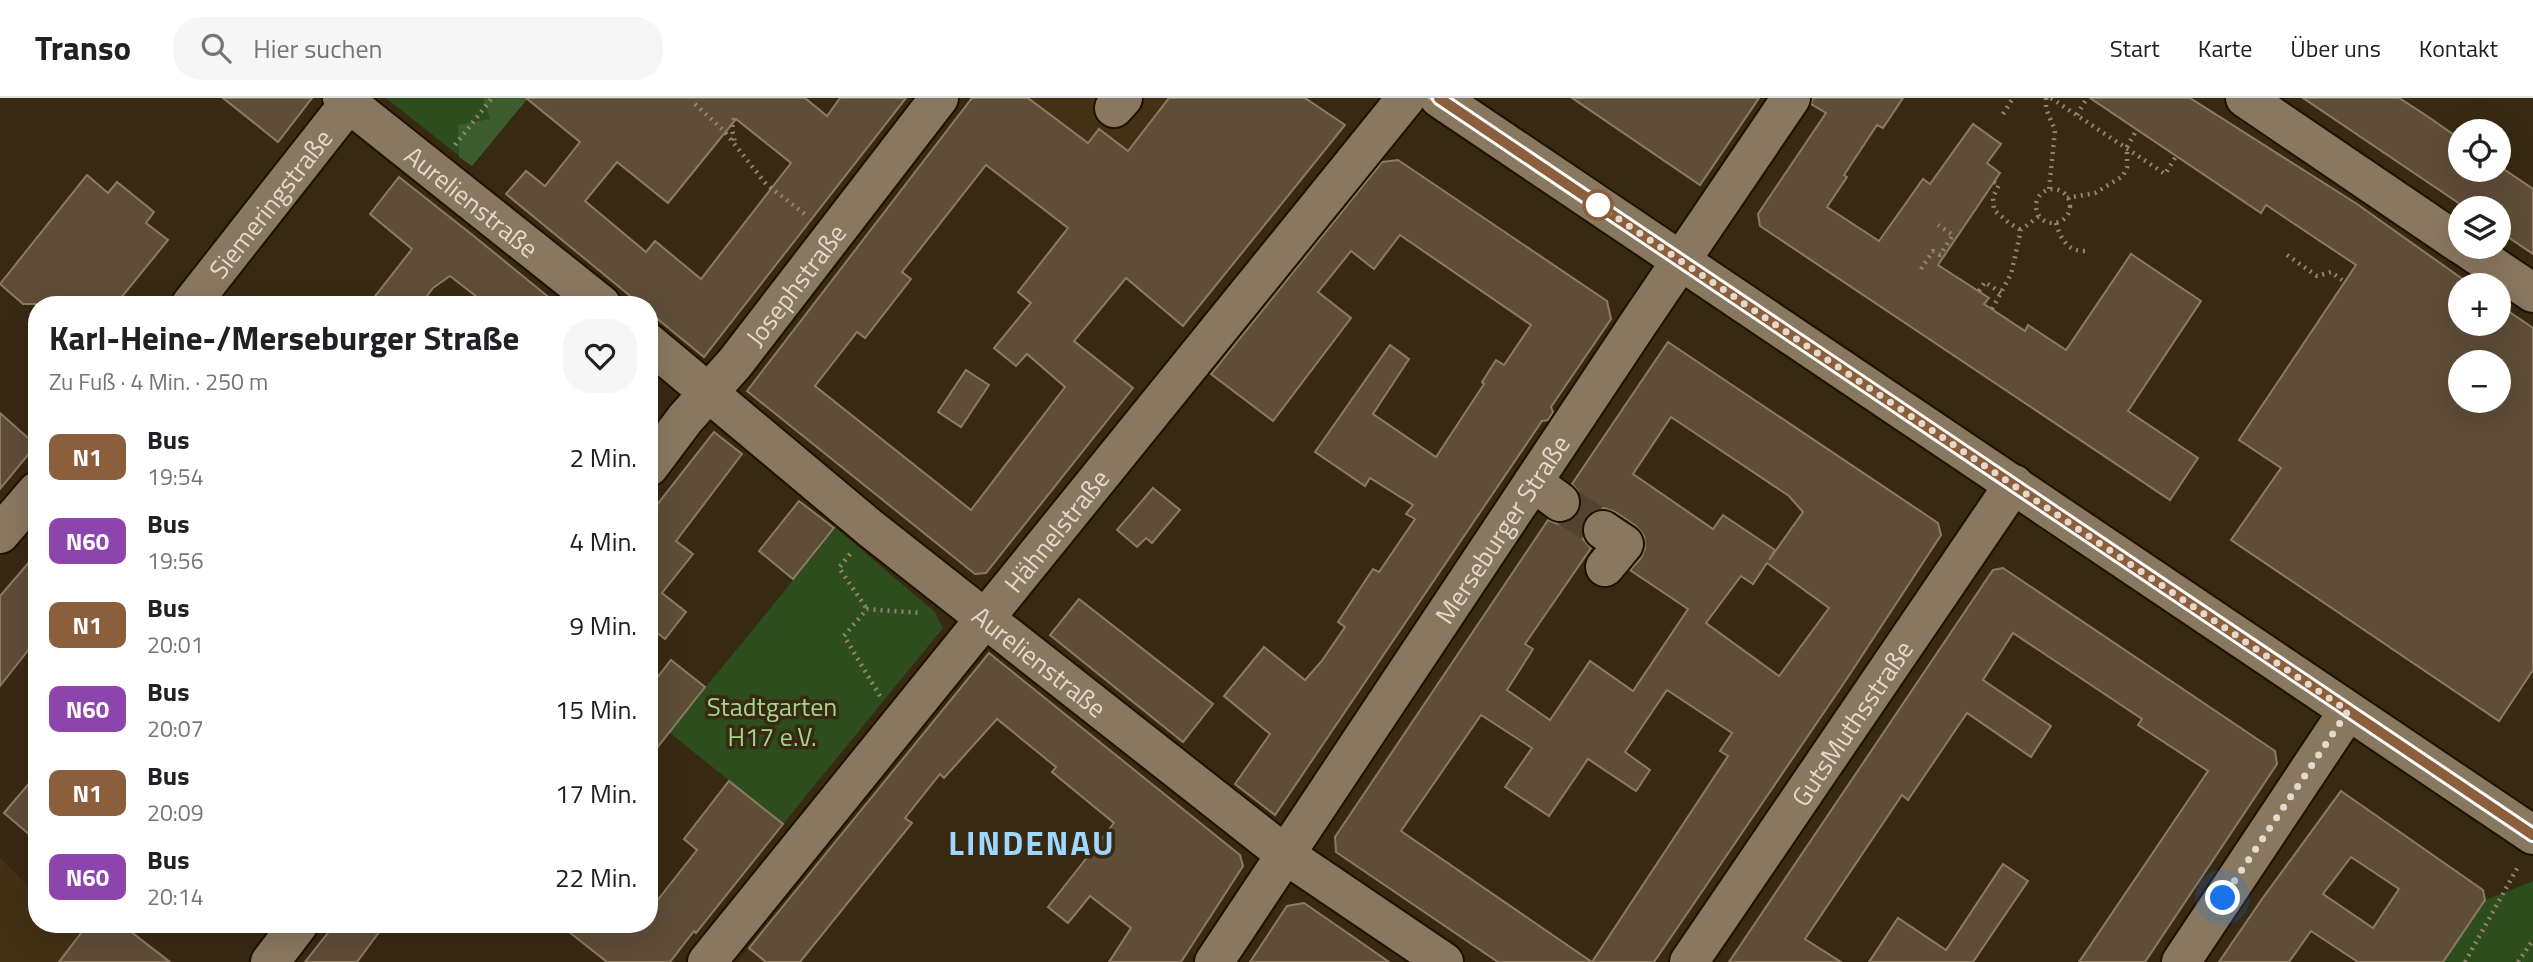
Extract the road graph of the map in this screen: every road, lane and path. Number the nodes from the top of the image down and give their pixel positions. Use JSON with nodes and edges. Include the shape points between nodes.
{"nodes":[{"id":1,"x":492,"y":98,"type":"edge"},
{"id":2,"x":939,"y":98,"type":"edge"},
{"id":3,"x":1406,"y":98,"type":"edge"},
{"id":4,"x":1439,"y":98,"type":"edge"},
{"id":5,"x":1791,"y":98,"type":"edge"},
{"id":6,"x":2012,"y":98,"type":"edge"},
{"id":7,"x":2049,"y":98,"type":"edge"},
{"id":8,"x":2087,"y":98,"type":"edge"},
{"id":9,"x":2245,"y":98,"type":"edge"},
{"id":10,"x":346,"y":101,"type":"edge"},
{"id":11,"x":695,"y":104,"type":"dead end"},
{"id":12,"x":2003,"y":114,"type":"dead end"},
{"id":13,"x":2077,"y":115,"type":"junction"},
{"id":14,"x":734,"y":118,"type":"dead end"},
{"id":15,"x":2137,"y":128,"type":"dead end"},
{"id":16,"x":2126,"y":147,"type":"junction"},
{"id":17,"x":735,"y":148,"type":"junction"},
{"id":18,"x":2177,"y":155,"type":"dead end"},
{"id":19,"x":435,"y":171,"type":"junction"},
{"id":20,"x":1994,"y":182,"type":"dead end"},
{"id":21,"x":2049,"y":190,"type":"junction"},
{"id":22,"x":2067,"y":198,"type":"junction"},
{"id":23,"x":2039,"y":216,"type":"junction"},
{"id":24,"x":812,"y":220,"type":"dead end"},
{"id":25,"x":2056,"y":223,"type":"junction"},
{"id":26,"x":1938,"y":225,"type":"dead end"},
{"id":27,"x":2021,"y":230,"type":"junction"},
{"id":28,"x":2448,"y":235,"type":"edge"},
{"id":29,"x":2085,"y":251,"type":"dead end"},
{"id":30,"x":2287,"y":255,"type":"dead end"},
{"id":31,"x":2483,"y":259,"type":"edge"},
{"id":32,"x":1681,"y":261,"type":"junction"},
{"id":33,"x":1921,"y":269,"type":"dead end"},
{"id":34,"x":2342,"y":280,"type":"dead end"},
{"id":35,"x":1979,"y":291,"type":"dead end"},
{"id":36,"x":2001,"y":293,"type":"junction"},
{"id":37,"x":2533,"y":293,"type":"edge"},
{"id":38,"x":197,"y":296,"type":"edge"},
{"id":39,"x":591,"y":296,"type":"edge"},
{"id":40,"x":1993,"y":309,"type":"dead end"},
{"id":41,"x":658,"y":350,"type":"edge"},
{"id":42,"x":710,"y":393,"type":"junction"},
{"id":43,"x":658,"y":455,"type":"edge"},
{"id":44,"x":2014,"y":484,"type":"junction"},
{"id":45,"x":28,"y":501,"type":"edge"},
{"id":46,"x":0,"y":534,"type":"edge"},
{"id":47,"x":839,"y":568,"type":"dead end"},
{"id":48,"x":867,"y":609,"type":"junction"},
{"id":49,"x":932,"y":614,"type":"dead end"},
{"id":50,"x":984,"y":618,"type":"junction"},
{"id":51,"x":2348,"y":711,"type":"junction"},
{"id":52,"x":903,"y":718,"type":"junction"},
{"id":53,"x":2526,"y":849,"type":"edge"},
{"id":54,"x":1286,"y":855,"type":"junction"},
{"id":55,"x":292,"y":933,"type":"edge"},
{"id":56,"x":2533,"y":940,"type":"edge"},
{"id":57,"x":270,"y":962,"type":"edge"},
{"id":58,"x":707,"y":962,"type":"edge"},
{"id":59,"x":1214,"y":962,"type":"edge"},
{"id":60,"x":1444,"y":962,"type":"edge"},
{"id":61,"x":1689,"y":962,"type":"edge"},
{"id":62,"x":2180,"y":962,"type":"edge"},
{"id":63,"x":2465,"y":962,"type":"edge"},
{"id":64,"x":2518,"y":962,"type":"edge"}],
"edges":[{"from":1,"to":19,"type":"path"},
{"from":2,"to":42,"type":"street","name":"Josephstraße"},
{"from":3,"to":50,"type":"street","name":"Hähnelstraße"},
{"from":4,"to":32,"type":"street"},
{"from":5,"to":32,"type":"street","name":"Merseburger Straße"},
{"from":6,"to":12,"type":"path"},
{"from":7,"to":13,"type":"path"},
{"from":7,"to":21,"type":"path","via":[[2046,109],[2055,130]]},
{"from":8,"to":13,"type":"path"},
{"from":9,"to":28,"type":"street"},
{"from":10,"to":19,"type":"street","name":"Aurelienstraße"},
{"from":10,"to":38,"type":"street","name":"Siemeringstraße"},
{"from":11,"to":17,"type":"path"},
{"from":13,"to":16,"type":"path"},
{"from":14,"to":17,"type":"path"},
{"from":15,"to":16,"type":"path"},
{"from":16,"to":18,"type":"path","via":[[2165,174]]},
{"from":16,"to":22,"type":"path","via":[[2123,176],[2095,193]]},
{"from":17,"to":24,"type":"path","via":[[766,184]]},
{"from":19,"to":39,"type":"street","name":"Aurelienstraße"},
{"from":20,"to":27,"type":"path","via":[[1999,185],[1993,197],[1994,210]]},
{"from":21,"to":22,"type":"path","via":[[2060,191]]},
{"from":21,"to":23,"type":"path","via":[[2037,200]]},
{"from":22,"to":25,"type":"path","via":[[2067,215]]},
{"from":23,"to":25,"type":"path"},
{"from":23,"to":27,"type":"path"},
{"from":25,"to":29,"type":"path","via":[[2069,247]]},
{"from":26,"to":33,"type":"path","via":[[1953,235],[1940,255],[1933,251]]},
{"from":27,"to":36,"type":"path","via":[[2011,274]]},
{"from":30,"to":34,"type":"path","via":[[2317,276],[2331,272]]},
{"from":31,"to":37,"type":"street"},
{"from":32,"to":44,"type":"street"},
{"from":32,"to":54,"type":"street","name":"Merseburger Straße","via":[[1547,492]]},
{"from":35,"to":36,"type":"path","via":[[1985,282]]},
{"from":36,"to":40,"type":"path"},
{"from":41,"to":42,"type":"street","name":"Aurelienstraße"},
{"from":42,"to":43,"type":"street","name":"Josephstraße"},
{"from":42,"to":50,"type":"street","name":"Aurelienstraße"},
{"from":44,"to":51,"type":"street"},
{"from":44,"to":61,"type":"street","name":"GutsMuthsstraße"},
{"from":45,"to":46,"type":"street"},
{"from":47,"to":48,"type":"path"},
{"from":48,"to":49,"type":"path"},
{"from":48,"to":52,"type":"path","via":[[844,636],[883,701]]},
{"from":50,"to":52,"type":"street","name":"Hähnelstraße"},
{"from":50,"to":54,"type":"street","name":"Aurelienstraße"},
{"from":51,"to":53,"type":"street"},
{"from":51,"to":62,"type":"street"},
{"from":52,"to":58,"type":"street","name":"Hähnelstraße"},
{"from":53,"to":63,"type":"path"},
{"from":54,"to":59,"type":"street","name":"Merseburger Straße"},
{"from":54,"to":60,"type":"street","name":"Aurelienstraße"},
{"from":55,"to":57,"type":"street"},
{"from":56,"to":64,"type":"path"}]}
